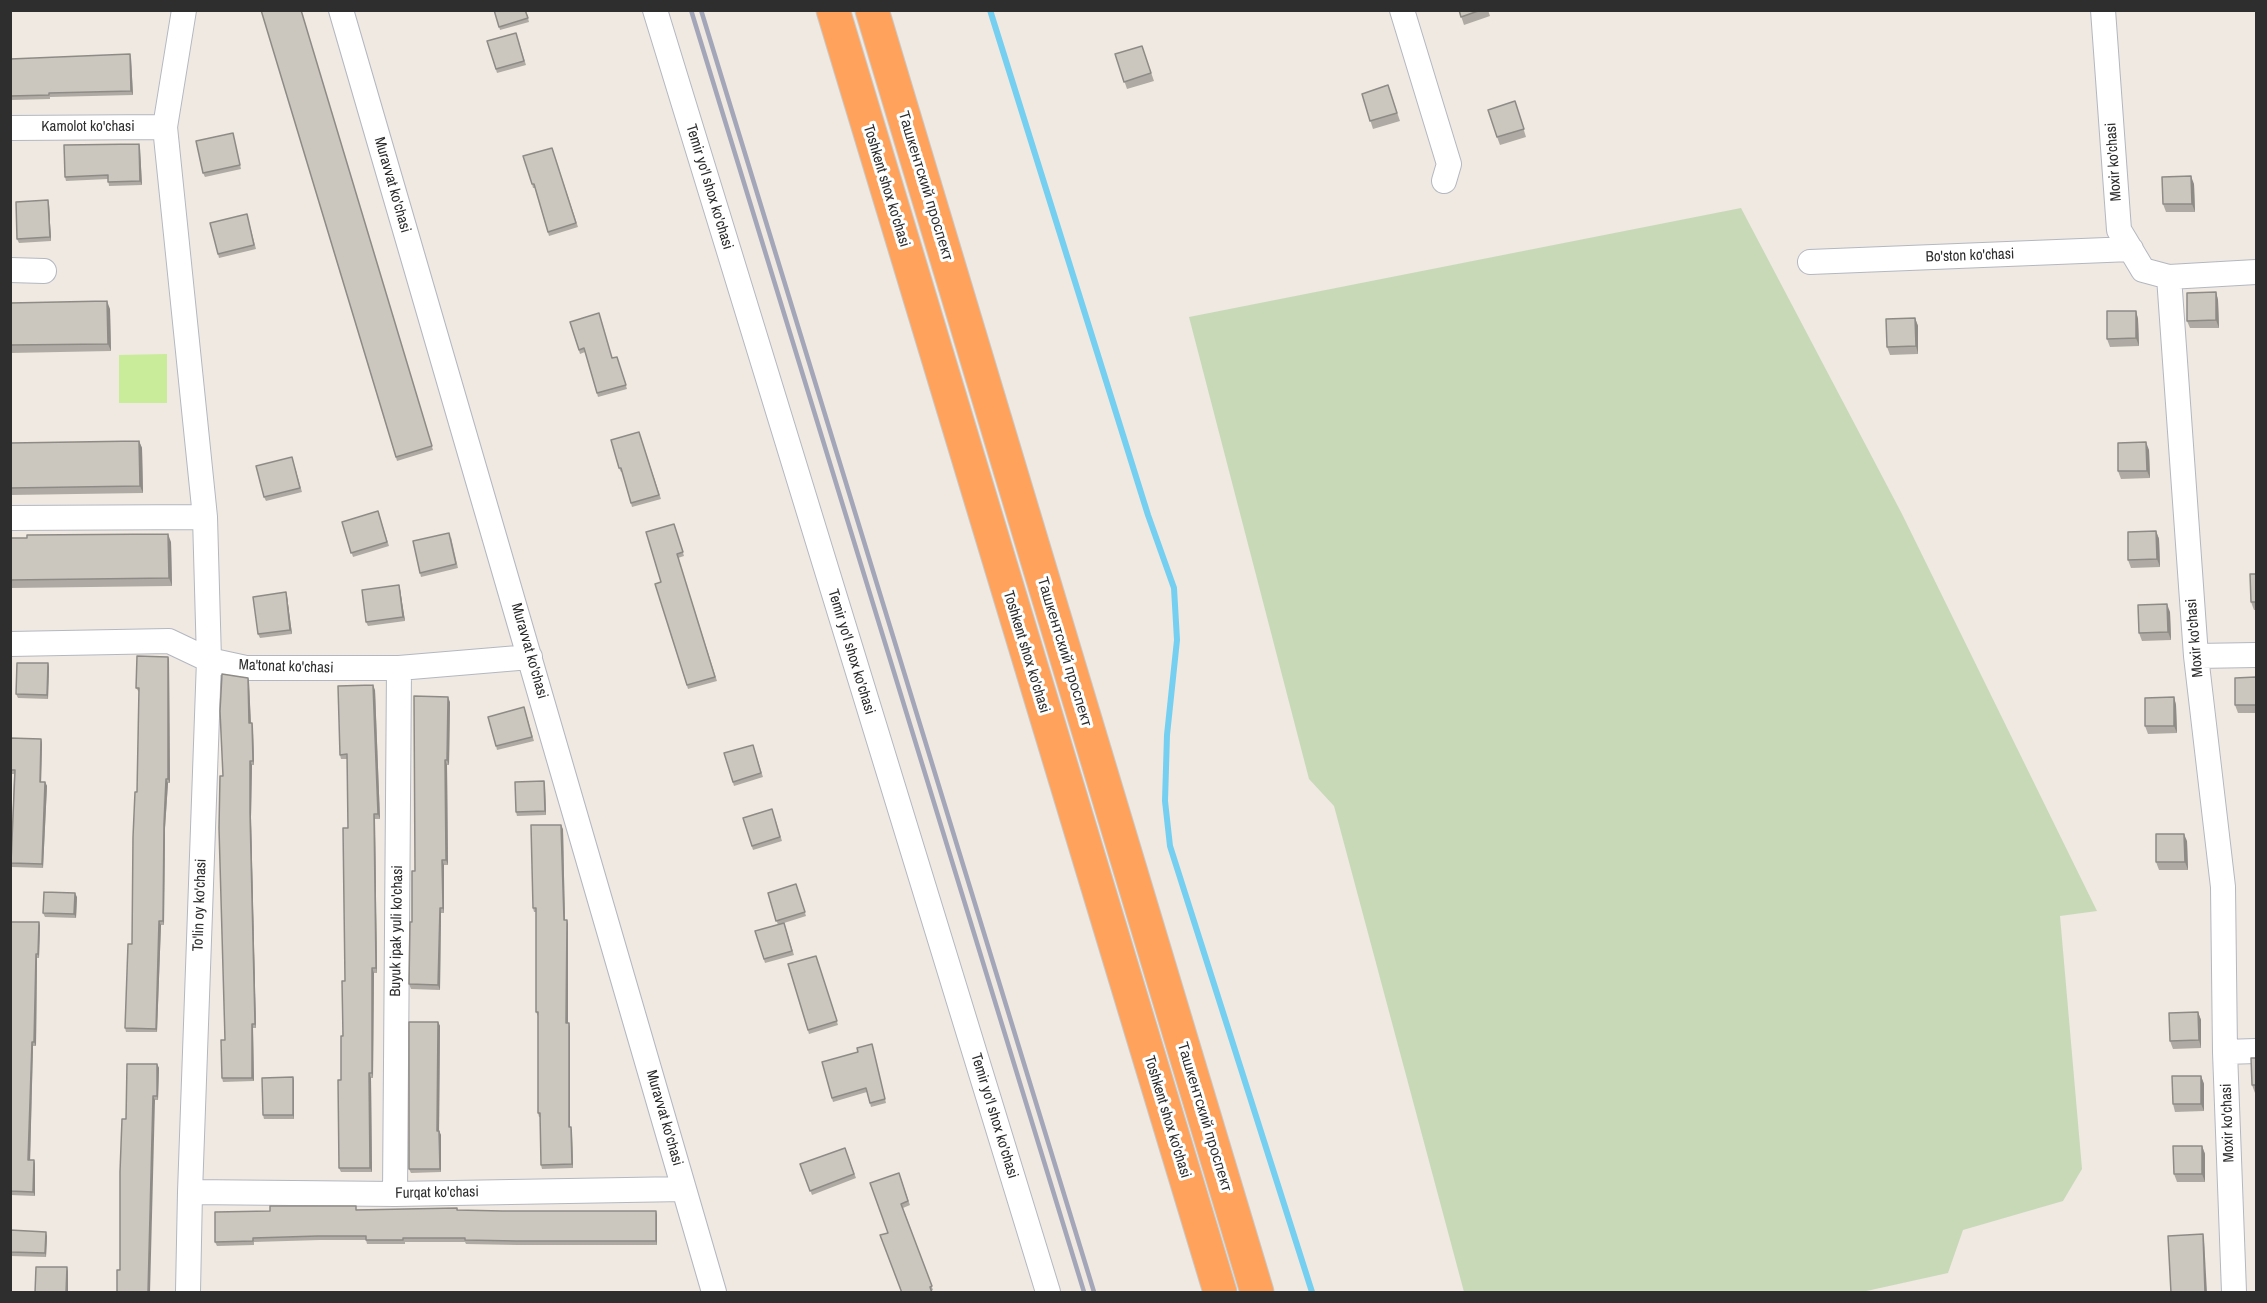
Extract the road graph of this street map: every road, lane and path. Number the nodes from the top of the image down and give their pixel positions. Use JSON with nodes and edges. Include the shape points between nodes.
{"nodes":[{"id":1,"x":184,"y":10,"type":"edge"},
{"id":2,"x":341,"y":10,"type":"edge"},
{"id":3,"x":655,"y":10,"type":"edge"},
{"id":4,"x":832,"y":10,"type":"edge"},
{"id":5,"x":872,"y":10,"type":"edge"},
{"id":6,"x":1402,"y":10,"type":"edge"},
{"id":7,"x":2103,"y":10,"type":"edge"},
{"id":8,"x":165,"y":127,"type":"junction"},
{"id":9,"x":10,"y":128,"type":"edge"},
{"id":10,"x":1444,"y":181,"type":"dead end"},
{"id":11,"x":2131,"y":249,"type":"junction"},
{"id":12,"x":1810,"y":262,"type":"dead end"},
{"id":13,"x":10,"y":270,"type":"edge"},
{"id":14,"x":44,"y":271,"type":"dead end"},
{"id":15,"x":2256,"y":272,"type":"edge"},
{"id":16,"x":2169,"y":277,"type":"junction"},
{"id":17,"x":205,"y":517,"type":"junction"},
{"id":18,"x":10,"y":518,"type":"edge"},
{"id":19,"x":10,"y":644,"type":"edge"},
{"id":20,"x":2256,"y":655,"type":"edge"},
{"id":21,"x":2196,"y":656,"type":"junction"},
{"id":22,"x":530,"y":657,"type":"junction"},
{"id":23,"x":209,"y":660,"type":"junction"},
{"id":24,"x":399,"y":668,"type":"junction"},
{"id":25,"x":2256,"y":1051,"type":"edge"},
{"id":26,"x":2225,"y":1052,"type":"junction"},
{"id":27,"x":684,"y":1189,"type":"junction"},
{"id":28,"x":190,"y":1192,"type":"junction"},
{"id":29,"x":395,"y":1194,"type":"junction"},
{"id":30,"x":188,"y":1293,"type":"edge"},
{"id":31,"x":714,"y":1293,"type":"edge"},
{"id":32,"x":1048,"y":1293,"type":"edge"},
{"id":33,"x":1220,"y":1293,"type":"edge"},
{"id":34,"x":1257,"y":1293,"type":"edge"},
{"id":35,"x":2234,"y":1293,"type":"edge"}],
"edges":[{"from":1,"to":8,"type":"street","name":"To'lin oy ko'chasi"},
{"from":2,"to":22,"type":"street","name":"Muravvat ko'chasi"},
{"from":3,"to":32,"type":"street","name":"Temir yo'l shox ko'chasi"},
{"from":4,"to":33,"type":"highway","name":"Toshkent shox ko'chasi"},
{"from":5,"to":34,"type":"highway","name":"Ташкентский проспект"},
{"from":6,"to":10,"type":"street","via":[[1449,164]]},
{"from":7,"to":11,"type":"street","name":"Moxir ko'chasi","via":[[2119,230]]},
{"from":8,"to":9,"type":"street","name":"Kamolot ko'chasi"},
{"from":8,"to":17,"type":"street","name":"To'lin oy ko'chasi"},
{"from":11,"to":12,"type":"street","name":"Bo'ston ko'chasi"},
{"from":11,"to":16,"type":"street","name":"Moxir ko'chasi","via":[[2143,270]]},
{"from":13,"to":14,"type":"street"},
{"from":15,"to":16,"type":"street"},
{"from":16,"to":21,"type":"street","name":"Moxir ko'chasi"},
{"from":17,"to":18,"type":"street"},
{"from":17,"to":23,"type":"street","name":"To'lin oy ko'chasi"},
{"from":19,"to":23,"type":"street","name":"Ma'tonat ko'chasi","via":[[169,641]]},
{"from":20,"to":21,"type":"street"},
{"from":21,"to":26,"type":"street","name":"Moxir ko'chasi","via":[[2223,887]]},
{"from":22,"to":24,"type":"street","name":"Ma'tonat ko'chasi"},
{"from":22,"to":27,"type":"street","name":"Muravvat ko'chasi"},
{"from":23,"to":24,"type":"street","name":"Ma'tonat ko'chasi","via":[[246,668]]},
{"from":23,"to":28,"type":"street","name":"To'lin oy ko'chasi"},
{"from":24,"to":29,"type":"street","name":"Buyuk ipak yuli ko'chasi"},
{"from":25,"to":26,"type":"street"},
{"from":26,"to":35,"type":"street","name":"Moxir ko'chasi"},
{"from":27,"to":29,"type":"street","name":"Furqat ko'chasi"},
{"from":27,"to":31,"type":"street","name":"Muravvat ko'chasi"},
{"from":28,"to":29,"type":"street","name":"Furqat ko'chasi"},
{"from":28,"to":30,"type":"street","name":"To'lin oy ko'chasi"}]}
